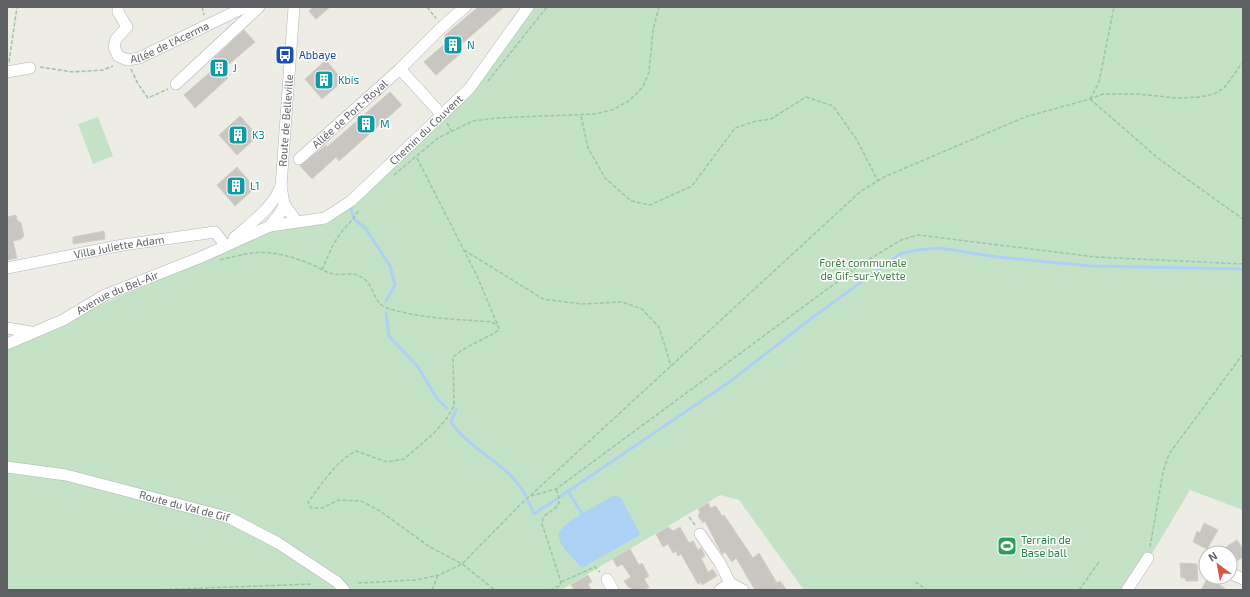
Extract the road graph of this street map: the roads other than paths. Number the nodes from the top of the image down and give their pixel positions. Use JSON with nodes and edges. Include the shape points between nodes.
{"nodes":[{"id":1,"x":245,"y":7,"type":"edge"},
{"id":2,"x":259,"y":7,"type":"edge"},
{"id":3,"x":294,"y":7,"type":"edge"},
{"id":4,"x":465,"y":7,"type":"edge"},
{"id":5,"x":528,"y":7,"type":"edge"},
{"id":6,"x":118,"y":10,"type":"edge"},
{"id":7,"x":8,"y":68,"type":"edge"},
{"id":8,"x":30,"y":68,"type":"road end"},
{"id":9,"x":400,"y":69,"type":"junction"},
{"id":10,"x":176,"y":84,"type":"road end"},
{"id":11,"x":442,"y":115,"type":"junction"},
{"id":12,"x":299,"y":159,"type":"dead end"},
{"id":13,"x":282,"y":186,"type":"junction"},
{"id":14,"x":269,"y":208,"type":"junction"},
{"id":15,"x":282,"y":208,"type":"junction"},
{"id":16,"x":298,"y":221,"type":"junction"},
{"id":17,"x":250,"y":224,"type":"junction"},
{"id":18,"x":270,"y":226,"type":"junction"},
{"id":19,"x":260,"y":231,"type":"junction"},
{"id":20,"x":227,"y":244,"type":"junction"},
{"id":21,"x":7,"y":268,"type":"edge"},
{"id":22,"x":7,"y":328,"type":"edge"},
{"id":23,"x":31,"y":332,"type":"junction"},
{"id":24,"x":7,"y":344,"type":"edge"},
{"id":25,"x":7,"y":467,"type":"edge"},
{"id":26,"x":700,"y":534,"type":"dead end"},
{"id":27,"x":1148,"y":558,"type":"road end"},
{"id":28,"x":607,"y":579,"type":"road end"},
{"id":29,"x":730,"y":583,"type":"junction"},
{"id":30,"x":344,"y":590,"type":"edge"},
{"id":31,"x":613,"y":590,"type":"edge"},
{"id":32,"x":720,"y":590,"type":"edge"},
{"id":33,"x":743,"y":590,"type":"edge"},
{"id":34,"x":1127,"y":590,"type":"edge"}],
"edges":[{"from":1,"to":6,"type":"street","name":"Allée de l'Acerma","via":[[139,58],[127,60],[118,56],[114,46],[116,39],[127,27]]},
{"from":2,"to":10,"type":"street"},
{"from":3,"to":13,"type":"street","name":"Route de Belleville"},
{"from":4,"to":9,"type":"street","name":"Allée de Port-Royal","via":[[442,26]]},
{"from":5,"to":11,"type":"street","name":"Chemin du Couvent","via":[[469,89]]},
{"from":7,"to":8,"type":"street"},
{"from":9,"to":11,"type":"street"},
{"from":9,"to":12,"type":"street","name":"Allée de Port-Royal"},
{"from":11,"to":16,"type":"street","name":"Chemin du Couvent","via":[[352,201],[324,218]]},
{"from":13,"to":14,"type":"street","name":"Route de Belleville"},
{"from":13,"to":15,"type":"street","name":"Route de Belleville"},
{"from":14,"to":15,"type":"street"},
{"from":14,"to":17,"type":"street","name":"Route de Belleville"},
{"from":15,"to":16,"type":"street"},
{"from":15,"to":18,"type":"street"},
{"from":16,"to":18,"type":"street","name":"Chemin du Couvent"},
{"from":17,"to":19,"type":"street","via":[[252,228]]},
{"from":17,"to":20,"type":"street","name":"Route de Belleville"},
{"from":18,"to":19,"type":"street"},
{"from":19,"to":20,"type":"street"},
{"from":20,"to":21,"type":"street","name":"Villa Juliette Adam","via":[[214,232],[124,245]]},
{"from":20,"to":23,"type":"street","name":"Avenue du Bel-Air","via":[[105,296],[63,320]]},
{"from":22,"to":23,"type":"street"},
{"from":23,"to":24,"type":"street","name":"Avenue du Bel-Air"},
{"from":25,"to":30,"type":"street","name":"Route du Val de Gif","via":[[66,475],[230,518],[278,543],[337,582]]},
{"from":26,"to":29,"type":"street"},
{"from":27,"to":34,"type":"street"},
{"from":28,"to":31,"type":"street"},
{"from":29,"to":32,"type":"street"},
{"from":29,"to":33,"type":"street"}]}
